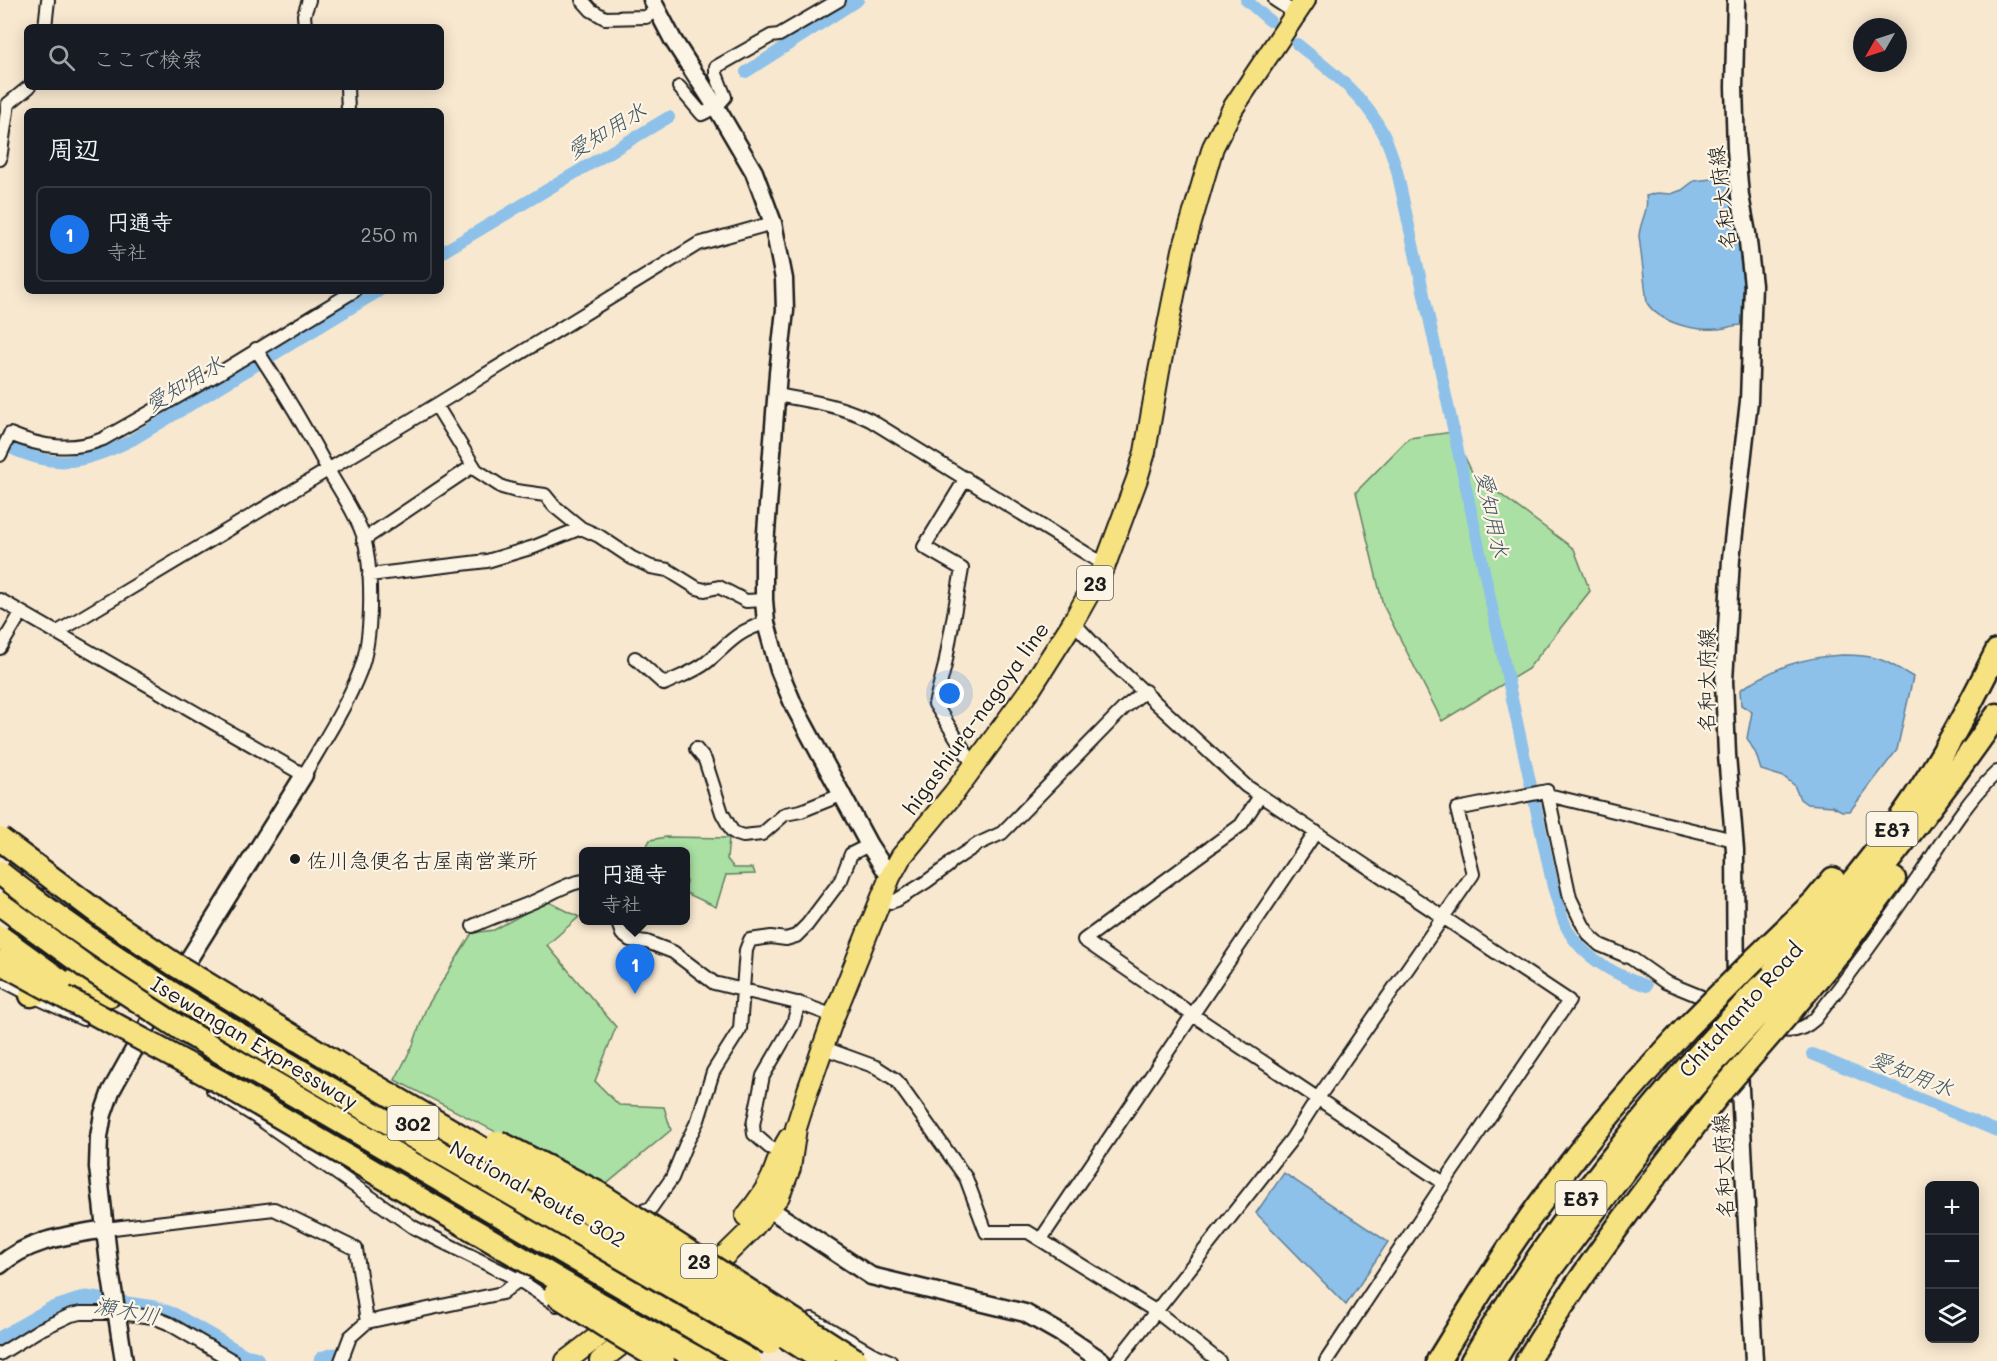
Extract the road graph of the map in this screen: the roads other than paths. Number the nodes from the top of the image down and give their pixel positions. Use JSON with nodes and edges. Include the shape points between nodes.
{"nodes":[{"id":1,"x":48,"y":0,"type":"edge"},
{"id":2,"x":309,"y":0,"type":"edge"},
{"id":3,"x":582,"y":0,"type":"edge"},
{"id":4,"x":838,"y":0,"type":"edge"},
{"id":5,"x":1275,"y":0,"type":"edge"},
{"id":6,"x":1736,"y":0,"type":"edge"},
{"id":7,"x":1293,"y":4,"type":"edge"},
{"id":8,"x":654,"y":5,"type":"edge"},
{"id":9,"x":45,"y":24,"type":"edge"},
{"id":10,"x":305,"y":24,"type":"edge"},
{"id":11,"x":679,"y":87,"type":"dead end"},
{"id":12,"x":24,"y":90,"type":"edge"},
{"id":13,"x":347,"y":90,"type":"edge"},
{"id":14,"x":4,"y":101,"type":"edge"},
{"id":15,"x":716,"y":107,"type":"junction"},
{"id":16,"x":348,"y":108,"type":"edge"},
{"id":17,"x":0,"y":159,"type":"edge"},
{"id":18,"x":773,"y":223,"type":"junction"},
{"id":19,"x":349,"y":294,"type":"edge"},
{"id":20,"x":256,"y":350,"type":"junction"},
{"id":21,"x":777,"y":395,"type":"junction"},
{"id":22,"x":436,"y":405,"type":"junction"},
{"id":23,"x":0,"y":455,"type":"edge"},
{"id":24,"x":473,"y":466,"type":"junction"},
{"id":25,"x":328,"y":469,"type":"junction"},
{"id":26,"x":966,"y":478,"type":"junction"},
{"id":27,"x":581,"y":528,"type":"junction"},
{"id":28,"x":363,"y":540,"type":"junction"},
{"id":29,"x":1105,"y":565,"type":"junction"},
{"id":30,"x":369,"y":575,"type":"junction"},
{"id":31,"x":0,"y":600,"type":"edge"},
{"id":32,"x":764,"y":600,"type":"junction"},
{"id":33,"x":21,"y":613,"type":"junction"},
{"id":34,"x":1073,"y":622,"type":"junction"},
{"id":35,"x":766,"y":623,"type":"junction"},
{"id":36,"x":56,"y":633,"type":"junction"},
{"id":37,"x":0,"y":648,"type":"edge"},
{"id":38,"x":1997,"y":651,"type":"edge"},
{"id":39,"x":635,"y":658,"type":"dead end"},
{"id":40,"x":1145,"y":691,"type":"junction"},
{"id":41,"x":1997,"y":715,"type":"edge"},
{"id":42,"x":1946,"y":747,"type":"junction"},
{"id":43,"x":696,"y":749,"type":"dead end"},
{"id":44,"x":974,"y":766,"type":"junction"},
{"id":45,"x":1997,"y":772,"type":"edge"},
{"id":46,"x":304,"y":775,"type":"junction"},
{"id":47,"x":1545,"y":791,"type":"dead end"},
{"id":48,"x":841,"y":795,"type":"junction"},
{"id":49,"x":1260,"y":796,"type":"junction"},
{"id":50,"x":1316,"y":832,"type":"junction"},
{"id":51,"x":0,"y":838,"type":"edge"},
{"id":52,"x":1734,"y":840,"type":"junction"},
{"id":53,"x":868,"y":845,"type":"junction"},
{"id":54,"x":0,"y":873,"type":"edge"},
{"id":55,"x":890,"y":877,"type":"junction"},
{"id":56,"x":579,"y":882,"type":"edge"},
{"id":57,"x":0,"y":897,"type":"edge"},
{"id":58,"x":881,"y":899,"type":"junction"},
{"id":59,"x":0,"y":904,"type":"edge"},
{"id":60,"x":46,"y":914,"type":"junction"},
{"id":61,"x":1442,"y":917,"type":"junction"},
{"id":62,"x":619,"y":925,"type":"edge"},
{"id":63,"x":473,"y":926,"type":"dead end"},
{"id":64,"x":0,"y":931,"type":"edge"},
{"id":65,"x":0,"y":938,"type":"edge"},
{"id":66,"x":0,"y":962,"type":"edge"},
{"id":67,"x":83,"y":978,"type":"junction"},
{"id":68,"x":0,"y":979,"type":"edge"},
{"id":69,"x":172,"y":984,"type":"junction"},
{"id":70,"x":744,"y":990,"type":"junction"},
{"id":71,"x":31,"y":995,"type":"junction"},
{"id":72,"x":1773,"y":1000,"type":"junction"},
{"id":73,"x":799,"y":1003,"type":"junction"},
{"id":74,"x":1736,"y":1011,"type":"junction"},
{"id":75,"x":1192,"y":1015,"type":"junction"},
{"id":76,"x":834,"y":1016,"type":"junction"},
{"id":77,"x":150,"y":1021,"type":"junction"},
{"id":78,"x":138,"y":1043,"type":"junction"},
{"id":79,"x":824,"y":1048,"type":"junction"},
{"id":80,"x":1713,"y":1052,"type":"junction"},
{"id":81,"x":353,"y":1073,"type":"junction"},
{"id":82,"x":222,"y":1083,"type":"junction"},
{"id":83,"x":1318,"y":1098,"type":"junction"},
{"id":84,"x":796,"y":1128,"type":"junction"},
{"id":85,"x":780,"y":1152,"type":"junction"},
{"id":86,"x":345,"y":1154,"type":"junction"},
{"id":87,"x":1444,"y":1183,"type":"junction"},
{"id":88,"x":764,"y":1205,"type":"junction"},
{"id":89,"x":599,"y":1225,"type":"junction"},
{"id":90,"x":105,"y":1229,"type":"junction"},
{"id":91,"x":1041,"y":1239,"type":"junction"},
{"id":92,"x":542,"y":1257,"type":"junction"},
{"id":93,"x":0,"y":1265,"type":"edge"},
{"id":94,"x":717,"y":1265,"type":"junction"},
{"id":95,"x":519,"y":1280,"type":"junction"},
{"id":96,"x":687,"y":1280,"type":"junction"},
{"id":97,"x":117,"y":1311,"type":"junction"},
{"id":98,"x":630,"y":1311,"type":"junction"},
{"id":99,"x":1156,"y":1312,"type":"junction"},
{"id":100,"x":368,"y":1322,"type":"junction"},
{"id":101,"x":650,"y":1323,"type":"junction"},
{"id":102,"x":601,"y":1333,"type":"junction"},
{"id":103,"x":0,"y":1354,"type":"edge"},
{"id":104,"x":341,"y":1358,"type":"edge"},
{"id":105,"x":124,"y":1361,"type":"edge"},
{"id":106,"x":233,"y":1361,"type":"edge"},
{"id":107,"x":566,"y":1361,"type":"edge"},
{"id":108,"x":600,"y":1361,"type":"edge"},
{"id":109,"x":663,"y":1361,"type":"edge"},
{"id":110,"x":702,"y":1361,"type":"edge"},
{"id":111,"x":719,"y":1361,"type":"edge"},
{"id":112,"x":750,"y":1361,"type":"edge"},
{"id":113,"x":800,"y":1361,"type":"edge"},
{"id":114,"x":819,"y":1361,"type":"edge"},
{"id":115,"x":824,"y":1361,"type":"edge"},
{"id":116,"x":857,"y":1361,"type":"edge"},
{"id":117,"x":890,"y":1361,"type":"edge"},
{"id":118,"x":1102,"y":1361,"type":"edge"},
{"id":119,"x":1117,"y":1361,"type":"edge"},
{"id":120,"x":1218,"y":1361,"type":"edge"},
{"id":121,"x":1326,"y":1361,"type":"edge"},
{"id":122,"x":1438,"y":1361,"type":"edge"},
{"id":123,"x":1472,"y":1361,"type":"edge"},
{"id":124,"x":1494,"y":1361,"type":"edge"},
{"id":125,"x":1527,"y":1361,"type":"edge"},
{"id":126,"x":1754,"y":1361,"type":"edge"}],
"edges":[{"from":1,"to":9,"type":"street"},
{"from":2,"to":10,"type":"street"},
{"from":3,"to":8,"type":"street","via":[[605,18],[646,17]]},
{"from":4,"to":15,"type":"street","via":[[716,67],[725,97]]},
{"from":5,"to":7,"type":"street"},
{"from":6,"to":52,"type":"street","name":"名和大府線","via":[[1736,149],[1753,285],[1749,401],[1731,559],[1724,681]]},
{"from":7,"to":29,"type":"main road","name":"higashiura-nagoya line","number":"23","via":[[1213,147],[1183,250],[1144,452]]},
{"from":8,"to":15,"type":"street"},
{"from":11,"to":15,"type":"street","via":[[702,114]]},
{"from":12,"to":14,"type":"street"},
{"from":13,"to":16,"type":"street"},
{"from":14,"to":17,"type":"street"},
{"from":15,"to":18,"type":"street","via":[[754,172]]},
{"from":18,"to":21,"type":"street","via":[[784,279],[785,310]]},
{"from":18,"to":22,"type":"street","via":[[698,243]]},
{"from":19,"to":20,"type":"street"},
{"from":20,"to":23,"type":"street","via":[[91,444],[55,447],[33,444],[10,434]]},
{"from":20,"to":25,"type":"street"},
{"from":21,"to":26,"type":"street","via":[[852,411]]},
{"from":21,"to":32,"type":"street"},
{"from":22,"to":24,"type":"street"},
{"from":22,"to":25,"type":"street"},
{"from":24,"to":27,"type":"street","via":[[502,487],[545,495]]},
{"from":24,"to":28,"type":"street"},
{"from":25,"to":28,"type":"street"},
{"from":25,"to":36,"type":"street"},
{"from":26,"to":29,"type":"street"},
{"from":26,"to":44,"type":"street","via":[[924,547],[962,569],[935,704]]},
{"from":27,"to":30,"type":"street","via":[[487,561]]},
{"from":27,"to":32,"type":"street","via":[[632,558],[668,570],[697,588],[719,587],[746,601]]},
{"from":28,"to":30,"type":"street"},
{"from":29,"to":34,"type":"main road","name":"higashiura-nagoya line","number":"23"},
{"from":30,"to":46,"type":"street","via":[[366,646],[360,670]]},
{"from":31,"to":33,"type":"street"},
{"from":32,"to":35,"type":"street"},
{"from":33,"to":36,"type":"street"},
{"from":33,"to":37,"type":"street"},
{"from":34,"to":40,"type":"street"},
{"from":34,"to":44,"type":"main road","name":"higashiura-nagoya line","number":"23"},
{"from":35,"to":39,"type":"street","via":[[749,627],[705,664],[664,684]]},
{"from":35,"to":48,"type":"street","via":[[790,697]]},
{"from":36,"to":46,"type":"street"},
{"from":38,"to":42,"type":"highway","name":"Chitahanto Road","number":"E87"},
{"from":40,"to":49,"type":"street"},
{"from":40,"to":58,"type":"street","via":[[1002,833],[978,844],[897,900]]},
{"from":41,"to":72,"type":"highway","via":[[1978,743],[1949,802],[1837,956]]},
{"from":42,"to":72,"type":"highway","name":"Chitahanto Road","number":"E87","via":[[1881,844],[1811,930]]},
{"from":42,"to":122,"type":"highway","bridge":true,"via":[[1814,902],[1685,1029],[1627,1093],[1546,1195]]},
{"from":43,"to":48,"type":"street","via":[[705,760],[722,813],[732,831],[743,836],[762,834],[785,814]]},
{"from":44,"to":55,"type":"main road","name":"higashiura-nagoya line","number":"23","via":[[901,857]]},
{"from":45,"to":74,"type":"street","via":[[1959,817],[1868,951],[1815,1019],[1792,1031]]},
{"from":46,"to":69,"type":"street"},
{"from":47,"to":61,"type":"street","via":[[1457,809],[1473,874]]},
{"from":48,"to":53,"type":"street"},
{"from":49,"to":50,"type":"street"},
{"from":49,"to":75,"type":"street","via":[[1241,825],[1084,940]]},
{"from":50,"to":61,"type":"street"},
{"from":50,"to":75,"type":"street"},
{"from":51,"to":60,"type":"street","via":[[11,842],[26,865]]},
{"from":51,"to":81,"type":"highway","bridge":true,"via":[[136,939]]},
{"from":52,"to":74,"type":"street","name":"名和大府線"},
{"from":52,"to":74,"type":"street","via":[[1548,795],[1570,898],[1590,936],[1665,982]]},
{"from":53,"to":55,"type":"street"},
{"from":53,"to":70,"type":"street","via":[[851,854],[841,880],[796,936],[750,940]]},
{"from":54,"to":113,"type":"highway","name":"Isewangan Expressway","bridge":true,"via":[[199,1011]]},
{"from":55,"to":58,"type":"main road","name":"higashiura-nagoya line","number":"23"},
{"from":56,"to":63,"type":"street"},
{"from":57,"to":60,"type":"highway","name":"National Route 302","number":"302"},
{"from":58,"to":76,"type":"main road","name":"higashiura-nagoya line","number":"23"},
{"from":59,"to":112,"type":"highway","name":"Isewangan Expressway","bridge":true,"via":[[183,1030]]},
{"from":60,"to":69,"type":"highway","name":"National Route 302","number":"302"},
{"from":61,"to":83,"type":"street"},
{"from":61,"to":87,"type":"street","via":[[1569,1001]]},
{"from":62,"to":70,"type":"street","via":[[630,940],[674,951],[714,983]]},
{"from":64,"to":67,"type":"highway","number":"302"},
{"from":65,"to":82,"type":"highway","bridge":true},
{"from":66,"to":82,"type":"highway","bridge":true},
{"from":67,"to":71,"type":"highway"},
{"from":67,"to":77,"type":"highway","number":"302"},
{"from":68,"to":71,"type":"street"},
{"from":69,"to":77,"type":"street"},
{"from":69,"to":89,"type":"highway","name":"National Route 302","number":"302","via":[[346,1086]]},
{"from":70,"to":73,"type":"street"},
{"from":70,"to":89,"type":"street","via":[[740,1029],[713,1072],[698,1120],[672,1178],[651,1208]]},
{"from":71,"to":78,"type":"street"},
{"from":72,"to":80,"type":"highway","name":"Chitahanto Road","number":"E87","bridge":true},
{"from":72,"to":125,"type":"highway","bridge":true,"via":[[1724,1089],[1588,1266]]},
{"from":73,"to":76,"type":"street"},
{"from":73,"to":85,"type":"street","via":[[793,1024],[764,1076],[753,1125],[754,1134]]},
{"from":74,"to":126,"type":"street","name":"名和大府線"},
{"from":75,"to":83,"type":"street"},
{"from":75,"to":91,"type":"street"},
{"from":76,"to":79,"type":"main road","name":"higashiura-nagoya line","number":"23"},
{"from":77,"to":78,"type":"street"},
{"from":77,"to":92,"type":"highway","number":"302"},
{"from":78,"to":90,"type":"street","via":[[103,1114],[98,1167]]},
{"from":78,"to":95,"type":"street","via":[[261,1120],[413,1227]]},
{"from":79,"to":84,"type":"main road","name":"higashiura-nagoya line","number":"23"},
{"from":79,"to":91,"type":"street","via":[[876,1066],[896,1080],[966,1178],[986,1232],[1028,1232]]},
{"from":80,"to":123,"type":"highway","name":"Chitahanto Road","number":"E87","via":[[1654,1104],[1550,1239]]},
{"from":80,"to":124,"type":"highway","name":"Chitahanto Road","number":"E87","via":[[1548,1272]]},
{"from":81,"to":115,"type":"highway","bridge":true,"via":[[577,1204]]},
{"from":81,"to":116,"type":"highway","bridge":true,"via":[[598,1193]]},
{"from":82,"to":86,"type":"highway","bridge":true},
{"from":83,"to":87,"type":"street"},
{"from":83,"to":99,"type":"street","via":[[1291,1140]]},
{"from":84,"to":85,"type":"main road","name":"higashiura-nagoya line","number":"23"},
{"from":84,"to":88,"type":"main road","name":"higashiura-nagoya line","number":"23","via":[[790,1168],[779,1196]]},
{"from":85,"to":88,"type":"main road","name":"higashiura-nagoya line","number":"23"},
{"from":86,"to":109,"type":"highway","bridge":true},
{"from":86,"to":110,"type":"highway","bridge":true},
{"from":87,"to":121,"type":"street"},
{"from":88,"to":94,"type":"main road","name":"higashiura-nagoya line","number":"23","via":[[753,1228]]},
{"from":88,"to":96,"type":"main road","name":"higashiura-nagoya line","number":"23"},
{"from":88,"to":118,"type":"street","via":[[871,1276],[1025,1313]]},
{"from":89,"to":92,"type":"street"},
{"from":89,"to":96,"type":"highway","name":"National Route 302","number":"302"},
{"from":90,"to":93,"type":"street","via":[[49,1239],[23,1248]]},
{"from":90,"to":97,"type":"street"},
{"from":90,"to":100,"type":"street","via":[[274,1209],[356,1249]]},
{"from":91,"to":99,"type":"street"},
{"from":92,"to":95,"type":"street"},
{"from":92,"to":98,"type":"highway","number":"302"},
{"from":94,"to":96,"type":"main road","name":"higashiura-nagoya line","number":"23"},
{"from":94,"to":117,"type":"street"},
{"from":95,"to":100,"type":"street","via":[[502,1293]]},
{"from":95,"to":102,"type":"street"},
{"from":96,"to":98,"type":"main road","name":"higashiura-nagoya line","number":"23"},
{"from":96,"to":101,"type":"main road","name":"higashiura-nagoya line","number":"23"},
{"from":96,"to":114,"type":"highway","name":"National Route 302","number":"302"},
{"from":97,"to":103,"type":"street","via":[[70,1315]]},
{"from":97,"to":105,"type":"street"},
{"from":97,"to":106,"type":"street","via":[[168,1323]]},
{"from":98,"to":101,"type":"highway","number":"302"},
{"from":98,"to":102,"type":"main road","name":"higashiura-nagoya line","number":"23"},
{"from":99,"to":119,"type":"street"},
{"from":99,"to":120,"type":"street"},
{"from":100,"to":104,"type":"street","via":[[350,1337]]},
{"from":101,"to":108,"type":"main road","name":"higashiura-nagoya line","number":"23"},
{"from":101,"to":111,"type":"highway","number":"302"},
{"from":102,"to":107,"type":"main road","name":"higashiura-nagoya line","number":"23"}]}
